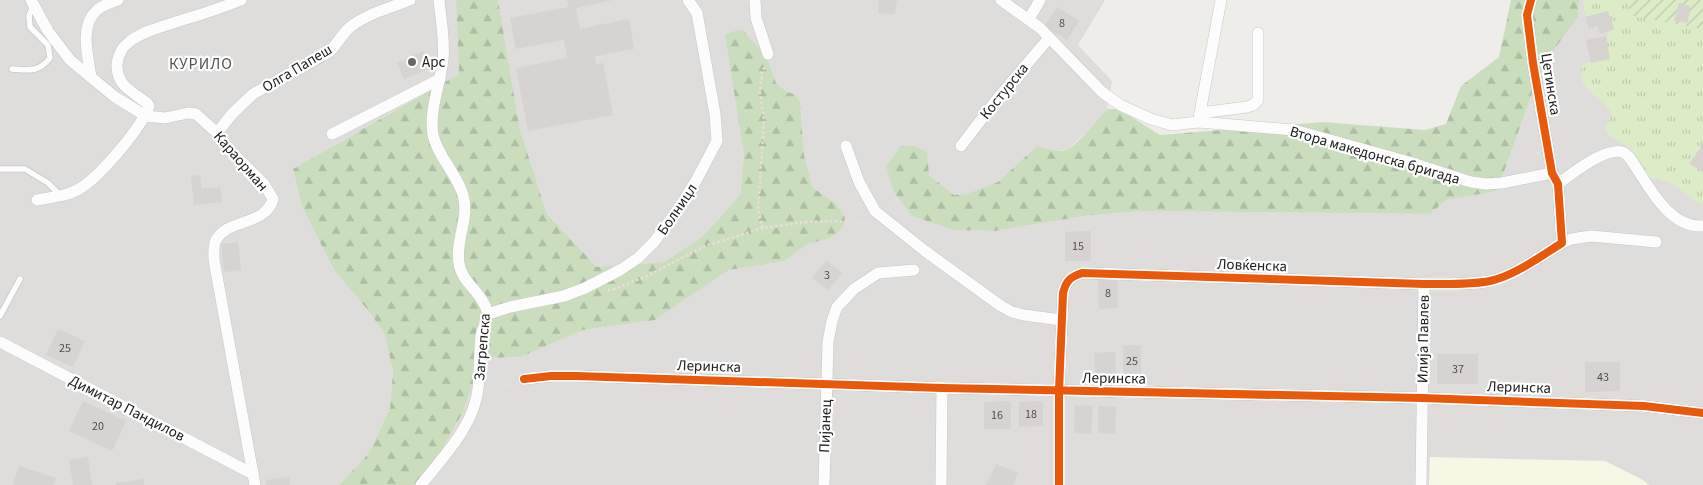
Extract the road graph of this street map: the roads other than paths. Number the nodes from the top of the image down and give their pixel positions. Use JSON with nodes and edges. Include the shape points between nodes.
{"nodes":[{"id":1,"x":118,"y":0,"type":"edge"},
{"id":2,"x":242,"y":0,"type":"edge"},
{"id":3,"x":410,"y":0,"type":"edge"},
{"id":4,"x":439,"y":0,"type":"edge"},
{"id":5,"x":688,"y":0,"type":"edge"},
{"id":6,"x":755,"y":0,"type":"edge"},
{"id":7,"x":1001,"y":0,"type":"edge"},
{"id":8,"x":1040,"y":0,"type":"edge"},
{"id":9,"x":1221,"y":0,"type":"edge"},
{"id":10,"x":1531,"y":0,"type":"edge"},
{"id":11,"x":32,"y":2,"type":"edge"},
{"id":12,"x":1030,"y":19,"type":"junction"},
{"id":13,"x":1258,"y":33,"type":"dead end"},
{"id":14,"x":1049,"y":38,"type":"junction"},
{"id":15,"x":768,"y":54,"type":"road end"},
{"id":16,"x":12,"y":69,"type":"dead end"},
{"id":17,"x":91,"y":77,"type":"junction"},
{"id":18,"x":440,"y":79,"type":"junction"},
{"id":19,"x":146,"y":116,"type":"junction"},
{"id":20,"x":1199,"y":118,"type":"junction"},
{"id":21,"x":217,"y":133,"type":"junction"},
{"id":22,"x":332,"y":134,"type":"dead end"},
{"id":23,"x":846,"y":146,"type":"dead end"},
{"id":24,"x":961,"y":146,"type":"dead end"},
{"id":25,"x":0,"y":169,"type":"edge"},
{"id":26,"x":1552,"y":173,"type":"junction"},
{"id":27,"x":1558,"y":184,"type":"junction"},
{"id":28,"x":61,"y":196,"type":"junction"},
{"id":29,"x":37,"y":200,"type":"dead end"},
{"id":30,"x":1703,"y":226,"type":"edge"},
{"id":31,"x":1571,"y":239,"type":"junction"},
{"id":32,"x":1656,"y":242,"type":"dead end"},
{"id":33,"x":914,"y":270,"type":"dead end"},
{"id":34,"x":20,"y":280,"type":"dead end"},
{"id":35,"x":1424,"y":284,"type":"junction"},
{"id":36,"x":488,"y":314,"type":"junction"},
{"id":37,"x":0,"y":316,"type":"edge"},
{"id":38,"x":1061,"y":320,"type":"junction"},
{"id":39,"x":0,"y":342,"type":"edge"},
{"id":40,"x":524,"y":380,"type":"road end"},
{"id":41,"x":827,"y":384,"type":"junction"},
{"id":42,"x":942,"y":388,"type":"junction"},
{"id":43,"x":1060,"y":391,"type":"junction"},
{"id":44,"x":1422,"y":398,"type":"junction"},
{"id":45,"x":1703,"y":413,"type":"edge"},
{"id":46,"x":254,"y":479,"type":"edge"},
{"id":47,"x":421,"y":485,"type":"edge"},
{"id":48,"x":824,"y":485,"type":"edge"},
{"id":49,"x":941,"y":485,"type":"edge"},
{"id":50,"x":1059,"y":485,"type":"edge"},
{"id":51,"x":1421,"y":485,"type":"edge"}],
"edges":[{"from":1,"to":17,"type":"street","via":[[98,8],[88,24],[86,36]]},
{"from":2,"to":19,"type":"street","via":[[147,32],[128,42],[121,50],[118,75],[124,85],[147,103]]},
{"from":3,"to":21,"type":"street","name":"Олга Папеш","via":[[362,19],[348,29],[329,52],[252,94]]},
{"from":4,"to":18,"type":"street","name":"Загрепска","via":[[443,58]]},
{"from":5,"to":36,"type":"street","name":"Болницл","via":[[698,13],[717,141],[696,181],[654,242],[620,270],[564,296]]},
{"from":6,"to":15,"type":"street","via":[[756,18]]},
{"from":7,"to":12,"type":"street","name":"Втора македонска бригада"},
{"from":8,"to":12,"type":"street"},
{"from":9,"to":20,"type":"street"},
{"from":10,"to":26,"type":"street","name":"Цетинска","via":[[1527,15]]},
{"from":11,"to":16,"type":"lane","via":[[30,27],[48,45],[50,58],[30,71]]},
{"from":11,"to":17,"type":"street","name":"Караорман","via":[[48,31],[70,60]]},
{"from":12,"to":14,"type":"street","name":"Втора македонска бригада"},
{"from":13,"to":20,"type":"street","via":[[1258,100],[1254,106]]},
{"from":14,"to":20,"type":"street","name":"Втора македонска бригада","via":[[1102,92],[1120,105],[1172,125]]},
{"from":14,"to":24,"type":"street","name":"Костурска"},
{"from":17,"to":19,"type":"street","name":"Караорман"},
{"from":18,"to":22,"type":"street"},
{"from":18,"to":36,"type":"street","name":"Загрепска","via":[[432,115],[433,134],[436,146],[464,197],[458,258],[462,274],[484,301]]},
{"from":19,"to":21,"type":"street","name":"Караорман","via":[[165,118],[196,114]]},
{"from":19,"to":28,"type":"street","via":[[110,161],[82,188]]},
{"from":20,"to":26,"type":"street","name":"Втора македонска бригада","via":[[1294,130],[1471,182],[1502,183]]},
{"from":21,"to":46,"type":"street","name":"Караорман","via":[[264,184],[273,199],[260,216],[222,233],[214,247]]},
{"from":23,"to":38,"type":"street","via":[[859,182],[875,211],[891,224],[1001,306],[1024,315]]},
{"from":25,"to":28,"type":"lane","via":[[26,169]]},
{"from":26,"to":27,"type":"street"},
{"from":27,"to":30,"type":"street","via":[[1604,154],[1622,152],[1632,160],[1658,201],[1683,222]]},
{"from":27,"to":31,"type":"street"},
{"from":28,"to":29,"type":"street"},
{"from":31,"to":32,"type":"street","via":[[1590,236]]},
{"from":31,"to":35,"type":"street","name":"Ловќенска","via":[[1492,281]]},
{"from":33,"to":41,"type":"street","name":"Пијанец","via":[[878,273],[854,289],[837,307],[828,342]]},
{"from":34,"to":37,"type":"lane"},
{"from":35,"to":38,"type":"street","name":"Ловќенска","via":[[1082,274],[1066,282],[1062,293]]},
{"from":35,"to":44,"type":"street","name":"Илија Павлев"},
{"from":36,"to":47,"type":"street","name":"Загрепска","via":[[481,334],[478,390],[473,410]]},
{"from":38,"to":43,"type":"street","name":"Ловќенска"},
{"from":39,"to":46,"type":"street","name":"Димитар Пандилов"},
{"from":40,"to":41,"type":"street","name":"Леринска","via":[[576,376]]},
{"from":41,"to":42,"type":"street","name":"Леринска"},
{"from":41,"to":48,"type":"street","name":"Пијанец"},
{"from":42,"to":43,"type":"street","name":"Леринска"},
{"from":42,"to":49,"type":"street"},
{"from":43,"to":44,"type":"street","name":"Леринска"},
{"from":43,"to":50,"type":"street","name":"Ловќенска"},
{"from":44,"to":45,"type":"street","name":"Леринска","via":[[1635,406]]},
{"from":44,"to":51,"type":"street","name":"Илија Павлев"}]}
